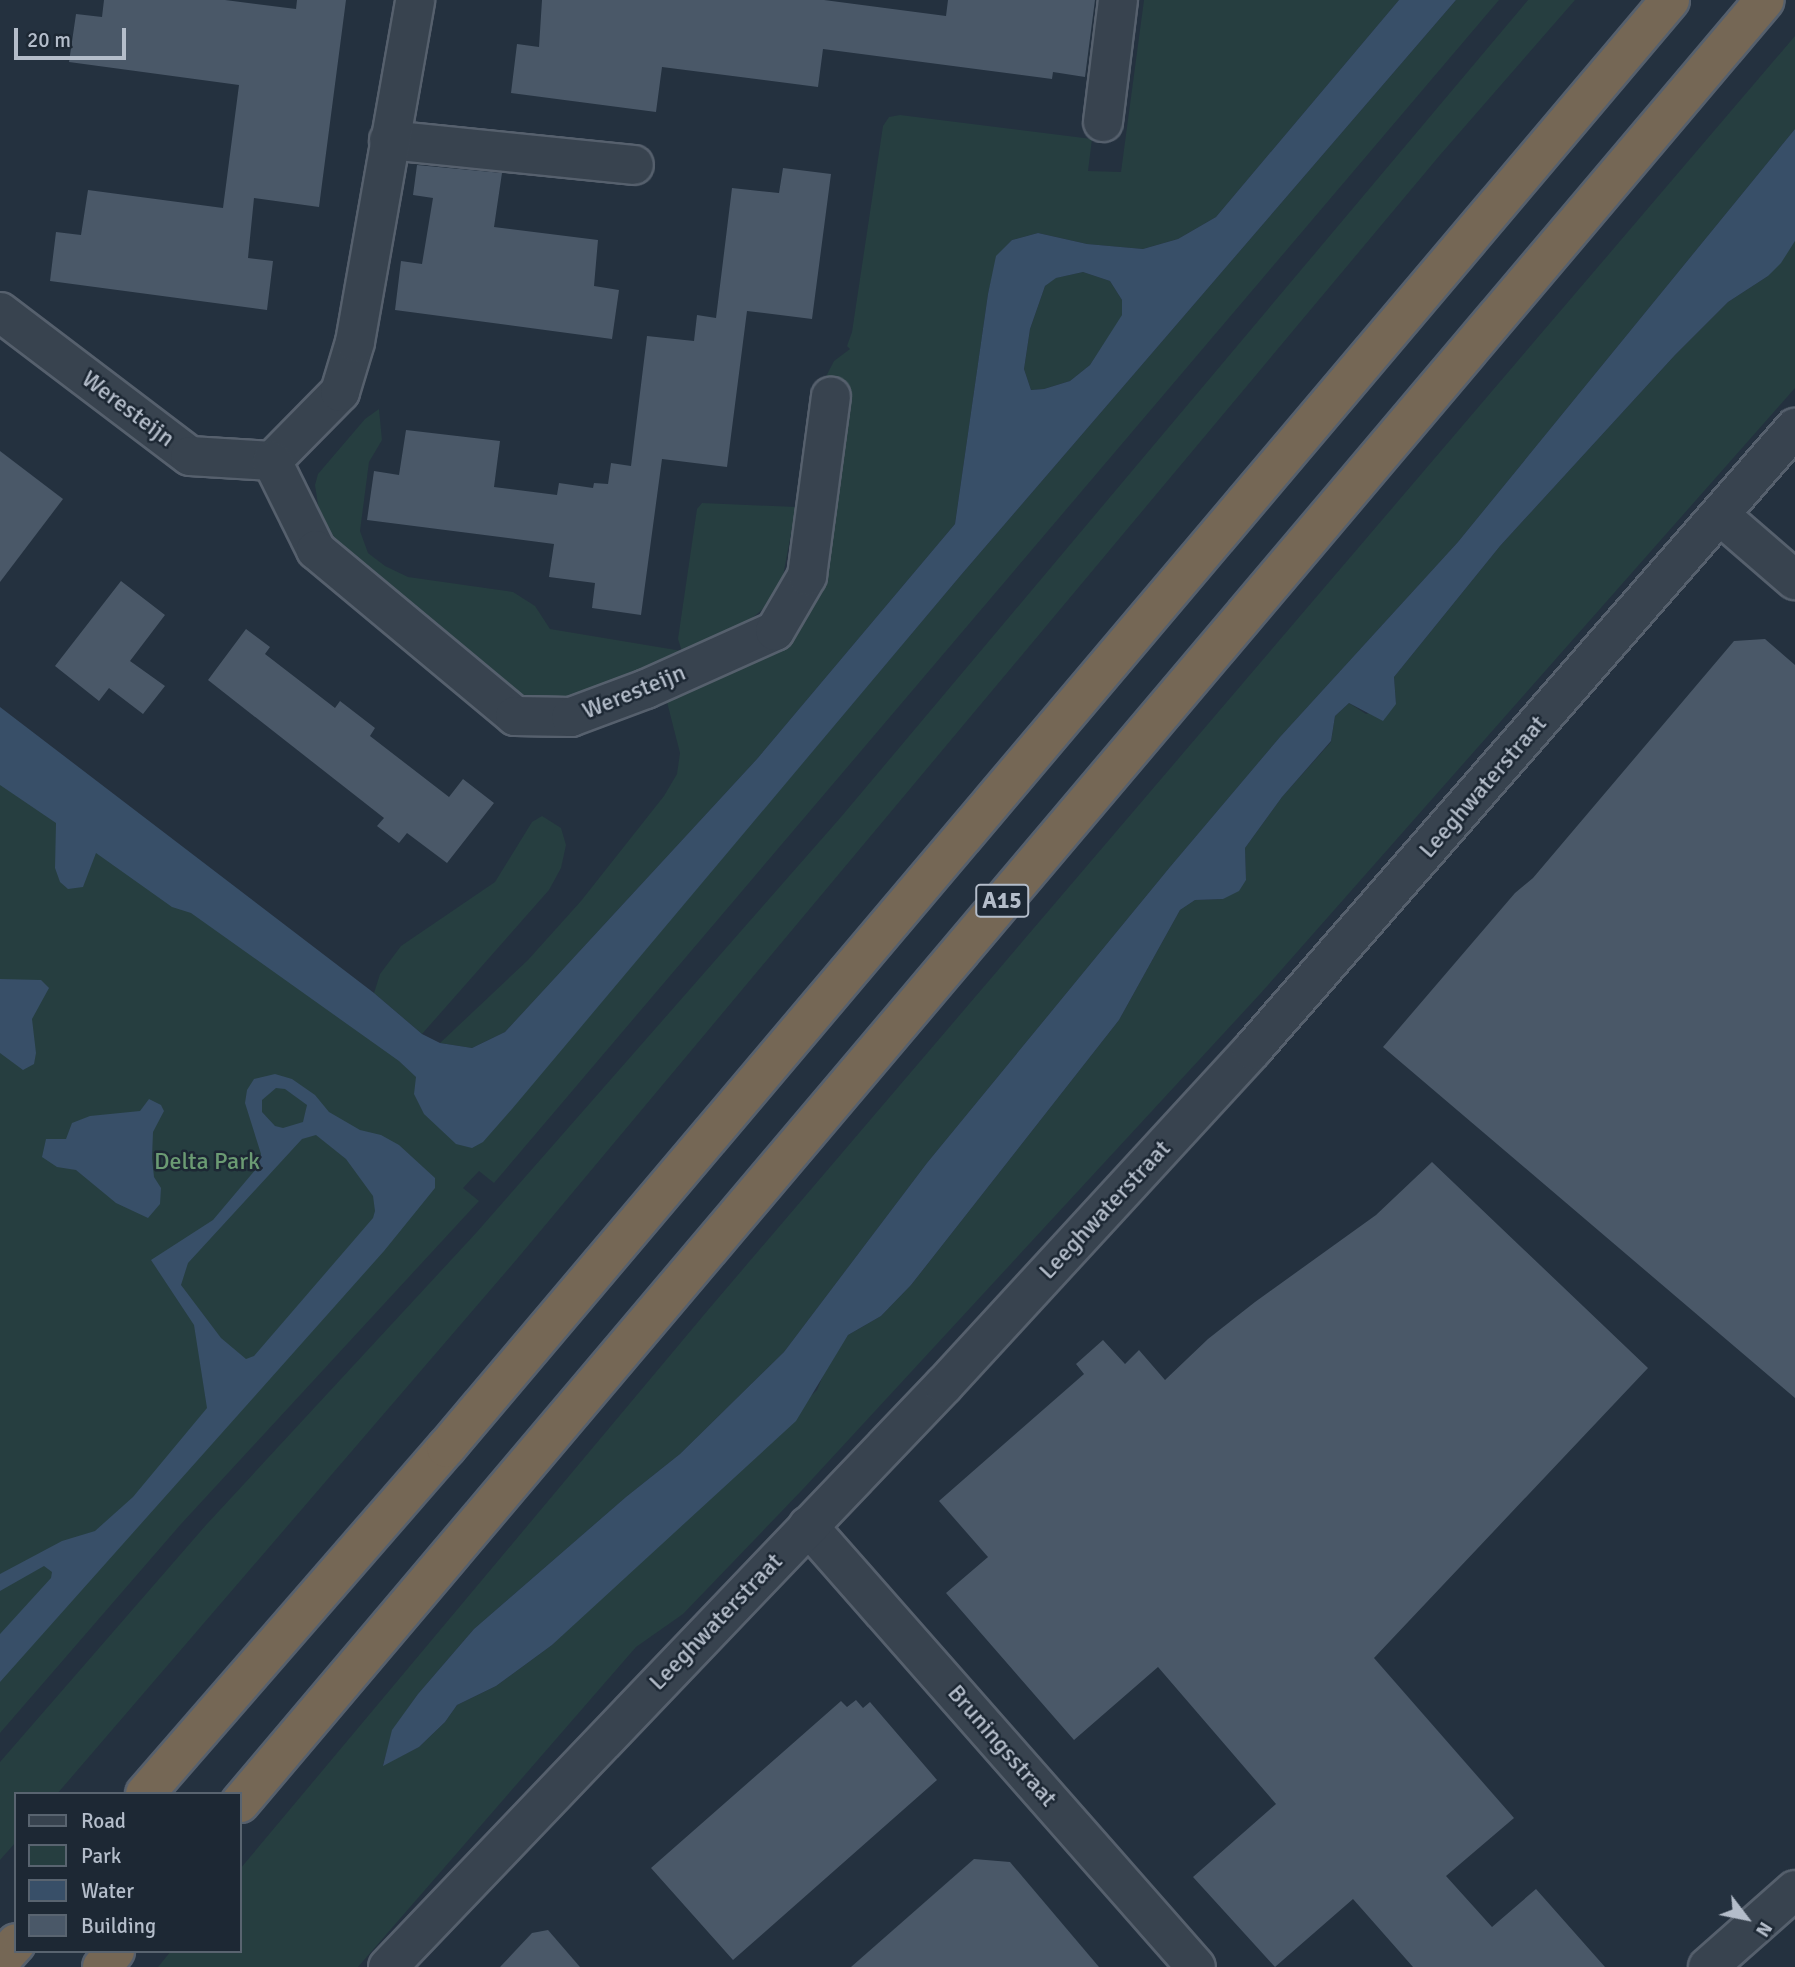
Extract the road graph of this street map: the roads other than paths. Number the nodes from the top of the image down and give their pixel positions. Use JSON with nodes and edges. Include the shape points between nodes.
{"nodes":[{"id":1,"x":415,"y":0,"type":"edge"},
{"id":2,"x":1118,"y":0,"type":"edge"},
{"id":3,"x":1670,"y":0,"type":"edge"},
{"id":4,"x":1765,"y":0,"type":"edge"},
{"id":5,"x":1103,"y":122,"type":"dead end"},
{"id":6,"x":389,"y":140,"type":"junction"},
{"id":7,"x":634,"y":165,"type":"dead end"},
{"id":8,"x":0,"y":312,"type":"edge"},
{"id":9,"x":831,"y":397,"type":"dead end"},
{"id":10,"x":1795,"y":428,"type":"edge"},
{"id":11,"x":272,"y":461,"type":"junction"},
{"id":12,"x":1721,"y":516,"type":"junction"},
{"id":13,"x":1795,"y":580,"type":"edge"},
{"id":14,"x":808,"y":1526,"type":"junction"},
{"id":15,"x":147,"y":1792,"type":"edge"},
{"id":16,"x":242,"y":1801,"type":"edge"},
{"id":17,"x":1795,"y":1890,"type":"edge"},
{"id":18,"x":14,"y":1945,"type":"edge"},
{"id":19,"x":113,"y":1953,"type":"edge"},
{"id":20,"x":0,"y":1961,"type":"edge"},
{"id":21,"x":102,"y":1967,"type":"edge"},
{"id":22,"x":388,"y":1967,"type":"edge"},
{"id":23,"x":1196,"y":1967,"type":"edge"},
{"id":24,"x":1708,"y":1967,"type":"edge"}],
"edges":[{"from":1,"to":6,"type":"street"},
{"from":2,"to":5,"type":"street"},
{"from":3,"to":15,"type":"highway","via":[[455,1437]]},
{"from":4,"to":16,"type":"highway","number":"A15"},
{"from":6,"to":7,"type":"street"},
{"from":6,"to":11,"type":"street","via":[[355,342],[340,392]]},
{"from":8,"to":11,"type":"street","name":"Weresteijn","via":[[190,456]]},
{"from":9,"to":11,"type":"street","name":"Weresteijn","via":[[807,576],[775,631],[571,717],[515,716],[316,550]]},
{"from":10,"to":12,"type":"street","name":"Leeghwaterstraat"},
{"from":12,"to":13,"type":"street"},
{"from":12,"to":14,"type":"street","name":"Leeghwaterstraat","via":[[1243,1061]]},
{"from":14,"to":22,"type":"street","name":"Leeghwaterstraat"},
{"from":14,"to":23,"type":"street","name":"Bruningsstraat"},
{"from":17,"to":24,"type":"street"},
{"from":18,"to":20,"type":"highway"},
{"from":19,"to":21,"type":"highway"}]}
